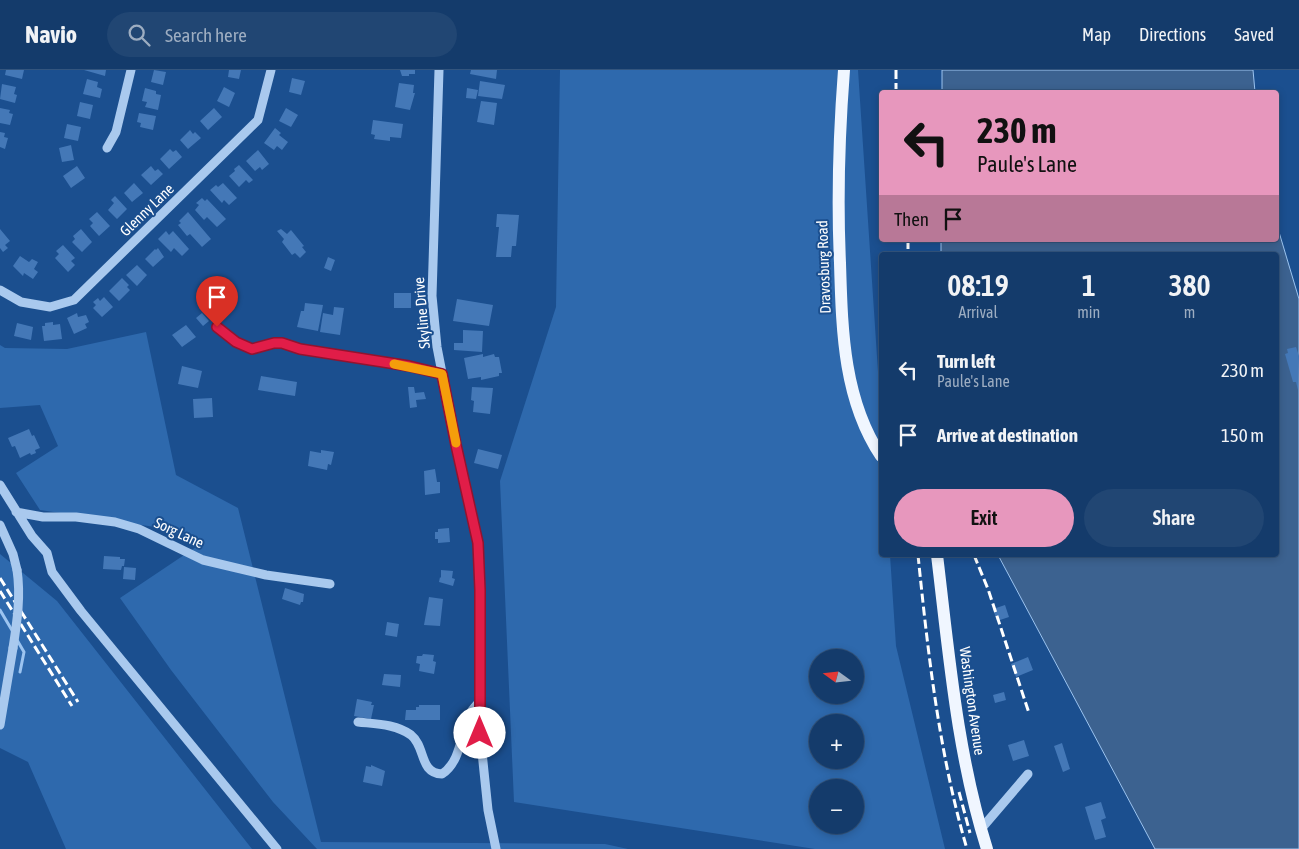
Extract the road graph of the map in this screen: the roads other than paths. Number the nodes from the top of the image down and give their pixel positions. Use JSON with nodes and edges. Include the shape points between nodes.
{"nodes":[{"id":1,"x":131,"y":70,"type":"edge"},
{"id":2,"x":271,"y":70,"type":"edge"},
{"id":3,"x":439,"y":70,"type":"edge"},
{"id":4,"x":844,"y":70,"type":"edge"},
{"id":5,"x":107,"y":148,"type":"dead end"},
{"id":6,"x":0,"y":290,"type":"edge"},
{"id":7,"x":217,"y":327,"type":"dead end"},
{"id":8,"x":442,"y":374,"type":"junction"},
{"id":9,"x":879,"y":452,"type":"edge"},
{"id":10,"x":0,"y":485,"type":"edge"},
{"id":11,"x":16,"y":512,"type":"junction"},
{"id":12,"x":0,"y":525,"type":"edge"},
{"id":13,"x":937,"y":557,"type":"edge"},
{"id":14,"x":330,"y":584,"type":"dead end"},
{"id":15,"x":480,"y":701,"type":"junction"},
{"id":16,"x":358,"y":722,"type":"dead end"},
{"id":17,"x":0,"y":725,"type":"edge"},
{"id":18,"x":1028,"y":774,"type":"dead end"},
{"id":19,"x":981,"y":829,"type":"junction"},
{"id":20,"x":277,"y":849,"type":"edge"},
{"id":21,"x":496,"y":849,"type":"edge"},
{"id":22,"x":987,"y":849,"type":"edge"}],
"edges":[{"from":1,"to":5,"type":"street","via":[[116,132]]},
{"from":2,"to":6,"type":"street","name":"Glenny Lane","via":[[258,120],[74,300],[50,307],[21,302]]},
{"from":3,"to":8,"type":"street","name":"Skyline Drive","via":[[432,296]]},
{"from":4,"to":9,"type":"main road","name":"Dravosburg Road","via":[[838,218],[844,344],[857,406]]},
{"from":7,"to":8,"type":"street","via":[[236,342],[252,349],[282,343]]},
{"from":8,"to":15,"type":"street","name":"Skyline Drive","via":[[478,543]]},
{"from":10,"to":11,"type":"street"},
{"from":11,"to":14,"type":"street","name":"Sorg Lane","via":[[115,522],[139,529],[204,560],[266,575]]},
{"from":11,"to":20,"type":"street","via":[[47,553],[52,572],[81,611]]},
{"from":12,"to":17,"type":"street","bridge":true,"via":[[13,554],[20,589]]},
{"from":13,"to":19,"type":"main road","name":"Washington Avenue","via":[[954,696],[969,784]]},
{"from":15,"to":16,"type":"street","via":[[470,713],[448,771],[442,774],[426,768],[418,742],[409,734],[395,727]]},
{"from":15,"to":21,"type":"street","name":"Skyline Drive","via":[[488,810]]},
{"from":18,"to":19,"type":"street"},
{"from":19,"to":22,"type":"main road","name":"Washington Avenue"}]}
